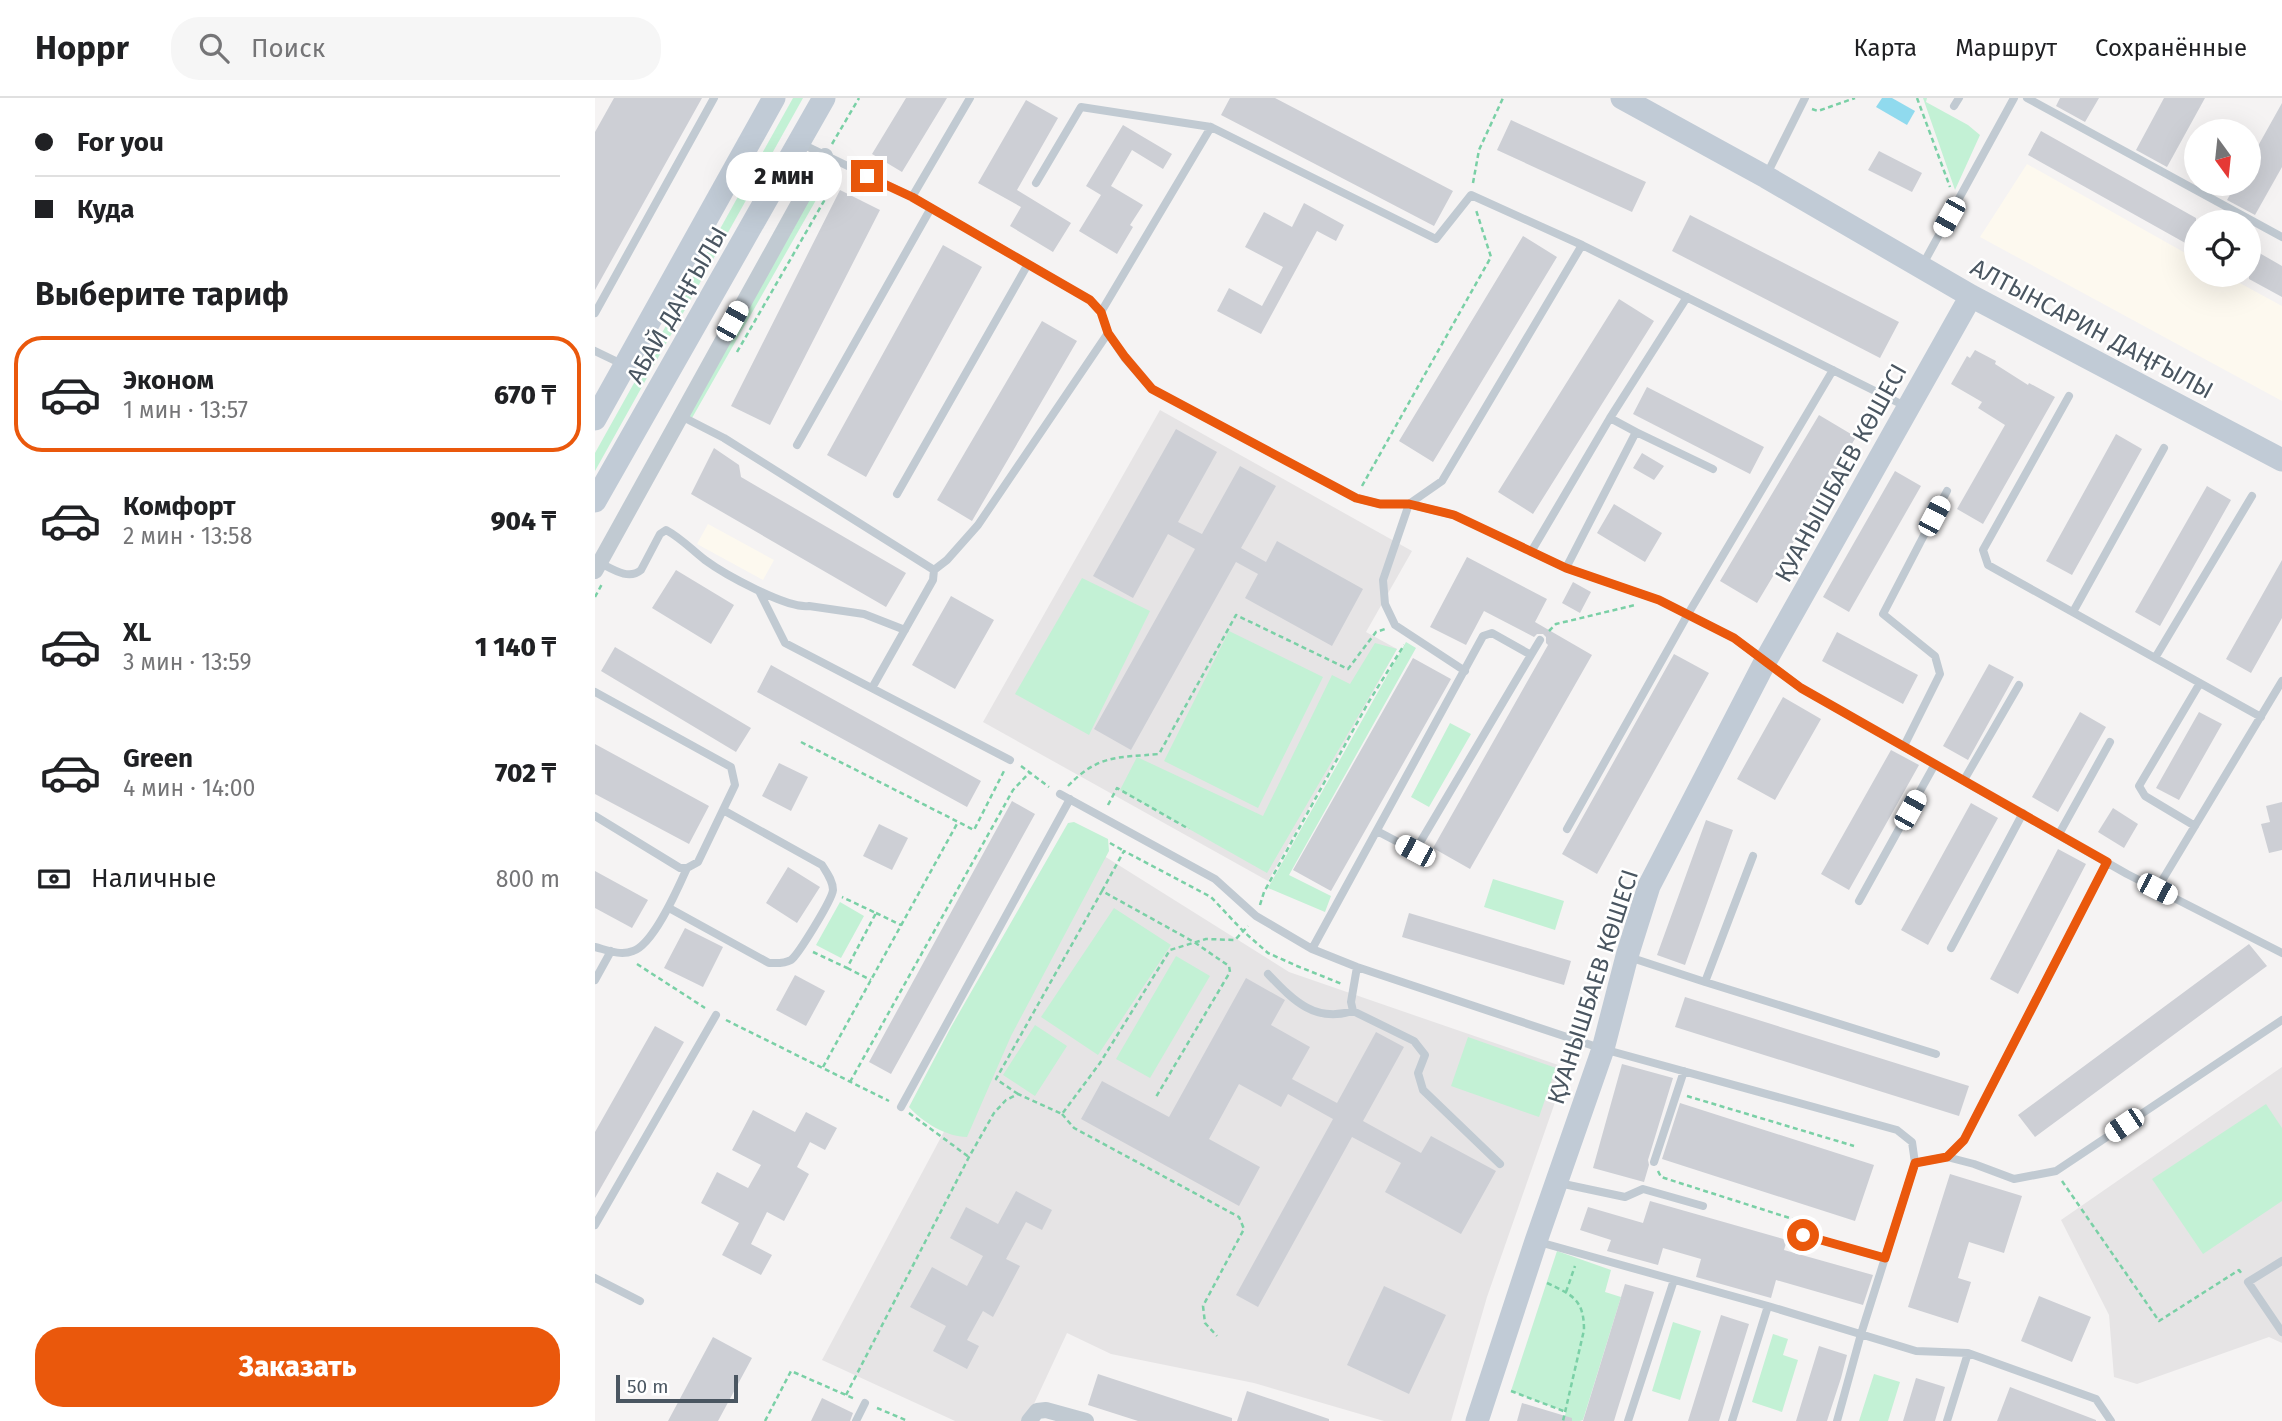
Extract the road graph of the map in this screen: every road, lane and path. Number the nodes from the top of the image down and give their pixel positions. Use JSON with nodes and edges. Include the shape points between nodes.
{"nodes":[{"id":1,"x":714,"y":98,"type":"edge"},
{"id":2,"x":774,"y":98,"type":"edge"},
{"id":3,"x":824,"y":98,"type":"edge"},
{"id":4,"x":859,"y":98,"type":"edge"},
{"id":5,"x":970,"y":98,"type":"edge"},
{"id":6,"x":1503,"y":98,"type":"edge"},
{"id":7,"x":1622,"y":98,"type":"edge"},
{"id":8,"x":1855,"y":98,"type":"edge"},
{"id":9,"x":1917,"y":98,"type":"edge"},
{"id":10,"x":2014,"y":98,"type":"edge"},
{"id":11,"x":2027,"y":98,"type":"edge"},
{"id":12,"x":1803,"y":101,"type":"edge"},
{"id":13,"x":1211,"y":127,"type":"junction"},
{"id":14,"x":798,"y":142,"type":"junction"},
{"id":15,"x":825,"y":156,"type":"junction"},
{"id":16,"x":1766,"y":177,"type":"junction"},
{"id":17,"x":1035,"y":183,"type":"dead end"},
{"id":18,"x":1471,"y":195,"type":"junction"},
{"id":19,"x":912,"y":197,"type":"junction"},
{"id":20,"x":1956,"y":203,"type":"junction"},
{"id":21,"x":931,"y":208,"type":"junction"},
{"id":22,"x":2282,"y":236,"type":"edge"},
{"id":23,"x":1582,"y":245,"type":"junction"},
{"id":24,"x":1028,"y":264,"type":"junction"},
{"id":25,"x":1922,"y":266,"type":"junction"},
{"id":26,"x":1971,"y":296,"type":"junction"},
{"id":27,"x":1687,"y":297,"type":"junction"},
{"id":28,"x":1101,"y":312,"type":"junction"},
{"id":29,"x":595,"y":313,"type":"edge"},
{"id":30,"x":1108,"y":333,"type":"junction"},
{"id":31,"x":595,"y":351,"type":"edge"},
{"id":32,"x":625,"y":365,"type":"junction"},
{"id":33,"x":1833,"y":370,"type":"junction"},
{"id":34,"x":2069,"y":396,"type":"dead end"},
{"id":35,"x":1908,"y":408,"type":"junction"},
{"id":36,"x":679,"y":415,"type":"junction"},
{"id":37,"x":1610,"y":418,"type":"junction"},
{"id":38,"x":595,"y":419,"type":"edge"},
{"id":39,"x":1636,"y":432,"type":"junction"},
{"id":40,"x":797,"y":444,"type":"dead end"},
{"id":41,"x":2164,"y":448,"type":"dead end"},
{"id":42,"x":2282,"y":460,"type":"edge"},
{"id":43,"x":1713,"y":469,"type":"dead end"},
{"id":44,"x":1947,"y":491,"type":"dead end"},
{"id":45,"x":897,"y":494,"type":"dead end"},
{"id":46,"x":2252,"y":496,"type":"dead end"},
{"id":47,"x":1356,"y":498,"type":"junction"},
{"id":48,"x":595,"y":501,"type":"edge"},
{"id":49,"x":1409,"y":504,"type":"junction"},
{"id":50,"x":1531,"y":552,"type":"junction"},
{"id":51,"x":597,"y":565,"type":"edge"},
{"id":52,"x":1566,"y":568,"type":"junction"},
{"id":53,"x":934,"y":570,"type":"junction"},
{"id":54,"x":759,"y":591,"type":"junction"},
{"id":55,"x":1659,"y":600,"type":"junction"},
{"id":56,"x":2073,"y":612,"type":"junction"},
{"id":57,"x":1688,"y":614,"type":"junction"},
{"id":58,"x":1395,"y":625,"type":"junction"},
{"id":59,"x":905,"y":629,"type":"junction"},
{"id":60,"x":1410,"y":636,"type":"junction"},
{"id":61,"x":1540,"y":640,"type":"joint"},
{"id":62,"x":1531,"y":655,"type":"junction"},
{"id":63,"x":2155,"y":658,"type":"junction"},
{"id":64,"x":1766,"y":660,"type":"junction"},
{"id":65,"x":1465,"y":671,"type":"junction"},
{"id":66,"x":2282,"y":681,"type":"edge"},
{"id":67,"x":2200,"y":683,"type":"junction"},
{"id":68,"x":2019,"y":685,"type":"dead end"},
{"id":69,"x":873,"y":688,"type":"junction"},
{"id":70,"x":595,"y":692,"type":"edge"},
{"id":71,"x":2261,"y":717,"type":"junction"},
{"id":72,"x":801,"y":742,"type":"dead end"},
{"id":73,"x":2110,"y":742,"type":"dead end"},
{"id":74,"x":1904,"y":746,"type":"junction"},
{"id":75,"x":1010,"y":760,"type":"joint"},
{"id":76,"x":1935,"y":764,"type":"junction"},
{"id":77,"x":1025,"y":768,"type":"dead end"},
{"id":78,"x":1030,"y":772,"type":"junction"},
{"id":79,"x":1964,"y":780,"type":"junction"},
{"id":80,"x":1061,"y":794,"type":"junction"},
{"id":81,"x":1070,"y":799,"type":"junction"},
{"id":82,"x":1110,"y":802,"type":"dead end"},
{"id":83,"x":723,"y":810,"type":"junction"},
{"id":84,"x":2023,"y":813,"type":"junction"},
{"id":85,"x":595,"y":816,"type":"edge"},
{"id":86,"x":958,"y":822,"type":"junction"},
{"id":87,"x":2195,"y":826,"type":"junction"},
{"id":88,"x":1189,"y":829,"type":"dead end"},
{"id":89,"x":1567,"y":829,"type":"dead end"},
{"id":90,"x":1377,"y":831,"type":"junction"},
{"id":91,"x":2059,"y":834,"type":"junction"},
{"id":92,"x":1109,"y":843,"type":"dead end"},
{"id":93,"x":1124,"y":851,"type":"junction"},
{"id":94,"x":1753,"y":856,"type":"dead end"},
{"id":95,"x":2107,"y":862,"type":"junction"},
{"id":96,"x":687,"y":868,"type":"junction"},
{"id":97,"x":2157,"y":889,"type":"junction"},
{"id":98,"x":1102,"y":891,"type":"junction"},
{"id":99,"x":833,"y":892,"type":"junction"},
{"id":100,"x":1859,"y":901,"type":"dead end"},
{"id":101,"x":669,"y":908,"type":"junction"},
{"id":102,"x":876,"y":913,"type":"junction"},
{"id":103,"x":1256,"y":916,"type":"junction"},
{"id":104,"x":901,"y":925,"type":"junction"},
{"id":105,"x":1243,"y":931,"type":"junction"},
{"id":106,"x":1194,"y":942,"type":"junction"},
{"id":107,"x":800,"y":946,"type":"junction"},
{"id":108,"x":595,"y":947,"type":"edge"},
{"id":109,"x":1951,"y":948,"type":"dead end"},
{"id":110,"x":1312,"y":949,"type":"junction"},
{"id":111,"x":616,"y":952,"type":"junction"},
{"id":112,"x":2282,"y":953,"type":"edge"},
{"id":113,"x":1627,"y":957,"type":"junction"},
{"id":114,"x":1357,"y":967,"type":"junction"},
{"id":115,"x":847,"y":968,"type":"junction"},
{"id":116,"x":1268,"y":974,"type":"dead end"},
{"id":117,"x":595,"y":980,"type":"edge"},
{"id":118,"x":871,"y":980,"type":"junction"},
{"id":119,"x":1705,"y":982,"type":"junction"},
{"id":120,"x":1353,"y":988,"type":"junction"},
{"id":121,"x":1353,"y":1011,"type":"junction"},
{"id":122,"x":716,"y":1015,"type":"junction"},
{"id":123,"x":2282,"y":1020,"type":"edge"},
{"id":124,"x":1603,"y":1049,"type":"junction"},
{"id":125,"x":1936,"y":1054,"type":"dead end"},
{"id":126,"x":823,"y":1068,"type":"junction"},
{"id":127,"x":1684,"y":1071,"type":"junction"},
{"id":128,"x":850,"y":1082,"type":"junction"},
{"id":129,"x":1677,"y":1093,"type":"junction"},
{"id":130,"x":1019,"y":1094,"type":"junction"},
{"id":131,"x":1156,"y":1097,"type":"dead end"},
{"id":132,"x":901,"y":1107,"type":"junction"},
{"id":133,"x":1062,"y":1114,"type":"junction"},
{"id":134,"x":1854,"y":1146,"type":"dead end"},
{"id":135,"x":968,"y":1157,"type":"junction"},
{"id":136,"x":1947,"y":1157,"type":"junction"},
{"id":137,"x":1654,"y":1162,"type":"joint"},
{"id":138,"x":1915,"y":1163,"type":"junction"},
{"id":139,"x":1500,"y":1164,"type":"dead end"},
{"id":140,"x":2056,"y":1171,"type":"junction"},
{"id":141,"x":1556,"y":1182,"type":"junction"},
{"id":142,"x":1703,"y":1206,"type":"dead end"},
{"id":143,"x":1799,"y":1221,"type":"dead end"},
{"id":144,"x":595,"y":1225,"type":"edge"},
{"id":145,"x":1803,"y":1235,"type":"dead end"},
{"id":146,"x":1536,"y":1241,"type":"junction"},
{"id":147,"x":1578,"y":1257,"type":"dead end"},
{"id":148,"x":1885,"y":1258,"type":"junction"},
{"id":149,"x":2282,"y":1261,"type":"edge"},
{"id":150,"x":595,"y":1278,"type":"edge"},
{"id":151,"x":1674,"y":1280,"type":"junction"},
{"id":152,"x":2248,"y":1282,"type":"junction"},
{"id":153,"x":1547,"y":1283,"type":"dead end"},
{"id":154,"x":1566,"y":1292,"type":"junction"},
{"id":155,"x":640,"y":1301,"type":"dead end"},
{"id":156,"x":1768,"y":1306,"type":"junction"},
{"id":157,"x":2282,"y":1332,"type":"edge"},
{"id":158,"x":1861,"y":1334,"type":"junction"},
{"id":159,"x":1217,"y":1336,"type":"dead end"},
{"id":160,"x":1968,"y":1353,"type":"junction"},
{"id":161,"x":1511,"y":1391,"type":"dead end"},
{"id":162,"x":846,"y":1395,"type":"junction"},
{"id":163,"x":865,"y":1403,"type":"junction"},
{"id":164,"x":1566,"y":1412,"type":"junction"},
{"id":165,"x":765,"y":1421,"type":"edge"},
{"id":166,"x":856,"y":1421,"type":"edge"},
{"id":167,"x":908,"y":1421,"type":"edge"},
{"id":168,"x":1029,"y":1421,"type":"edge"},
{"id":169,"x":1086,"y":1421,"type":"edge"},
{"id":170,"x":1477,"y":1421,"type":"edge"},
{"id":171,"x":1563,"y":1421,"type":"edge"},
{"id":172,"x":1628,"y":1421,"type":"edge"},
{"id":173,"x":1732,"y":1421,"type":"edge"},
{"id":174,"x":1837,"y":1421,"type":"edge"},
{"id":175,"x":1947,"y":1421,"type":"edge"},
{"id":176,"x":2111,"y":1421,"type":"edge"}],
"edges":[{"from":1,"to":29,"type":"lane"},
{"from":2,"to":32,"type":"main road","name":"АБАЙ ДАҢҒЫЛЫ"},
{"from":3,"to":14,"type":"main road","name":"АБАЙ ДАҢҒЫЛЫ"},
{"from":4,"to":15,"type":"path"},
{"from":5,"to":19,"type":"lane"},
{"from":6,"to":18,"type":"path","via":[[1479,150]]},
{"from":7,"to":16,"type":"main road","name":"АЛТЫНСАРИН ДАҢҒЫЛЫ"},
{"from":8,"to":12,"type":"path","via":[[1818,111]]},
{"from":9,"to":20,"type":"path"},
{"from":10,"to":20,"type":"lane"},
{"from":11,"to":22,"type":"lane"},
{"from":12,"to":16,"type":"lane"},
{"from":13,"to":17,"type":"lane","via":[[1081,107]]},
{"from":13,"to":18,"type":"lane","via":[[1436,239]]},
{"from":13,"to":28,"type":"lane"},
{"from":14,"to":15,"type":"lane"},
{"from":14,"to":48,"type":"main road","name":"АБАЙ ДАҢҒЫЛЫ"},
{"from":15,"to":19,"type":"lane"},
{"from":15,"to":36,"type":"street"},
{"from":16,"to":25,"type":"main road","name":"АЛТЫНСАРИН ДАҢҒЫЛЫ"},
{"from":18,"to":23,"type":"lane"},
{"from":18,"to":47,"type":"path","via":[[1491,257]]},
{"from":19,"to":21,"type":"lane"},
{"from":20,"to":25,"type":"lane"},
{"from":21,"to":24,"type":"lane"},
{"from":21,"to":40,"type":"lane"},
{"from":23,"to":27,"type":"lane"},
{"from":23,"to":49,"type":"lane","via":[[1442,481]]},
{"from":24,"to":28,"type":"lane","via":[[1090,300]]},
{"from":24,"to":45,"type":"lane"},
{"from":25,"to":26,"type":"main road","name":"АЛТЫНСАРИН ДАҢҒЫЛЫ"},
{"from":26,"to":35,"type":"main road","name":"ҚУАНЫШБАЕВ КӨШЕСІ"},
{"from":26,"to":42,"type":"main road","name":"АЛТЫНСАРИН ДАҢҒЫЛЫ"},
{"from":27,"to":33,"type":"lane"},
{"from":27,"to":37,"type":"lane"},
{"from":28,"to":30,"type":"lane"},
{"from":30,"to":47,"type":"lane","via":[[1152,389]]},
{"from":30,"to":53,"type":"lane","via":[[978,525]]},
{"from":31,"to":32,"type":"lane"},
{"from":32,"to":38,"type":"main road","name":"АБАЙ ДАҢҒЫЛЫ"},
{"from":33,"to":35,"type":"lane"},
{"from":33,"to":57,"type":"lane"},
{"from":34,"to":56,"type":"lane","via":[[1983,551],[1988,565]]},
{"from":35,"to":64,"type":"main road","name":"ҚУАНЫШБАЕВ КӨШЕСІ"},
{"from":36,"to":51,"type":"street"},
{"from":36,"to":53,"type":"lane","via":[[724,438]]},
{"from":37,"to":39,"type":"lane"},
{"from":37,"to":50,"type":"lane"},
{"from":39,"to":43,"type":"lane"},
{"from":39,"to":52,"type":"lane"},
{"from":41,"to":56,"type":"lane"},
{"from":44,"to":74,"type":"lane","via":[[1883,614],[1935,656],[1940,674]]},
{"from":46,"to":63,"type":"lane"},
{"from":47,"to":49,"type":"lane"},
{"from":49,"to":50,"type":"lane","via":[[1454,515]]},
{"from":49,"to":58,"type":"lane","via":[[1383,580],[1385,604]]},
{"from":50,"to":52,"type":"lane"},
{"from":51,"to":54,"type":"lane","via":[[636,575],[666,530]]},
{"from":52,"to":55,"type":"lane"},
{"from":53,"to":59,"type":"lane","via":[[933,580]]},
{"from":54,"to":59,"type":"lane","via":[[800,607],[864,614]]},
{"from":54,"to":69,"type":"lane","via":[[785,643]]},
{"from":55,"to":57,"type":"lane"},
{"from":55,"to":61,"type":"path","via":[[1556,624]]},
{"from":56,"to":63,"type":"lane"},
{"from":57,"to":64,"type":"lane"},
{"from":57,"to":89,"type":"lane"},
{"from":58,"to":60,"type":"lane"},
{"from":58,"to":80,"type":"path","via":[[1376,632],[1349,669],[1236,615],[1159,754],[1109,758],[1083,771]]},
{"from":59,"to":69,"type":"lane"},
{"from":60,"to":65,"type":"lane"},
{"from":60,"to":103,"type":"path","via":[[1264,892]]},
{"from":61,"to":62,"type":"lane"},
{"from":62,"to":65,"type":"lane","via":[[1487,633]]},
{"from":62,"to":90,"type":"lane","via":[[1415,851]]},
{"from":63,"to":67,"type":"lane"},
{"from":64,"to":74,"type":"lane","via":[[1801,688]]},
{"from":64,"to":113,"type":"main road","name":"ҚУАНЫШБАЕВ КӨШЕСІ","via":[[1649,886]]},
{"from":65,"to":90,"type":"lane"},
{"from":66,"to":71,"type":"lane"},
{"from":67,"to":71,"type":"lane"},
{"from":67,"to":87,"type":"lane","via":[[2139,786],[2145,796]]},
{"from":68,"to":79,"type":"lane"},
{"from":69,"to":75,"type":"lane"},
{"from":70,"to":83,"type":"lane","via":[[731,767],[736,785]]},
{"from":71,"to":87,"type":"lane"},
{"from":72,"to":86,"type":"path"},
{"from":73,"to":91,"type":"lane"},
{"from":74,"to":76,"type":"lane"},
{"from":75,"to":86,"type":"path","via":[[974,830]]},
{"from":76,"to":79,"type":"lane"},
{"from":76,"to":100,"type":"lane"},
{"from":77,"to":78,"type":"path"},
{"from":78,"to":80,"type":"path"},
{"from":78,"to":128,"type":"path","via":[[1013,790]]},
{"from":79,"to":84,"type":"lane"},
{"from":80,"to":81,"type":"lane"},
{"from":81,"to":103,"type":"lane","via":[[1215,879]]},
{"from":81,"to":132,"type":"lane"},
{"from":82,"to":88,"type":"path","via":[[1117,788]]},
{"from":83,"to":96,"type":"lane","via":[[698,862]]},
{"from":83,"to":99,"type":"lane","via":[[822,865]]},
{"from":84,"to":91,"type":"lane"},
{"from":84,"to":109,"type":"lane"},
{"from":85,"to":96,"type":"lane"},
{"from":86,"to":104,"type":"path"},
{"from":87,"to":97,"type":"lane"},
{"from":90,"to":110,"type":"lane"},
{"from":91,"to":95,"type":"lane"},
{"from":92,"to":93,"type":"path"},
{"from":93,"to":98,"type":"path"},
{"from":93,"to":105,"type":"path","via":[[1211,897]]},
{"from":94,"to":119,"type":"lane"},
{"from":95,"to":97,"type":"lane"},
{"from":95,"to":136,"type":"lane","via":[[1964,1140]]},
{"from":96,"to":101,"type":"lane"},
{"from":97,"to":112,"type":"lane"},
{"from":98,"to":106,"type":"path"},
{"from":98,"to":130,"type":"path","via":[[996,1079]]},
{"from":99,"to":102,"type":"path"},
{"from":99,"to":107,"type":"lane"},
{"from":101,"to":107,"type":"lane","via":[[769,963],[786,963]]},
{"from":101,"to":111,"type":"lane","via":[[643,946]]},
{"from":102,"to":104,"type":"path"},
{"from":102,"to":115,"type":"path"},
{"from":103,"to":105,"type":"path"},
{"from":103,"to":110,"type":"lane"},
{"from":104,"to":118,"type":"path"},
{"from":105,"to":106,"type":"path","via":[[1235,940]]},
{"from":105,"to":120,"type":"path","via":[[1268,953]]},
{"from":106,"to":131,"type":"path","via":[[1230,972]]},
{"from":106,"to":133,"type":"path","via":[[1170,950],[1100,1063]]},
{"from":107,"to":115,"type":"path"},
{"from":108,"to":111,"type":"lane"},
{"from":110,"to":114,"type":"lane"},
{"from":111,"to":117,"type":"lane"},
{"from":111,"to":122,"type":"path"},
{"from":113,"to":119,"type":"lane"},
{"from":113,"to":124,"type":"main road","name":"ҚУАНЫШБАЕВ КӨШЕСІ"},
{"from":114,"to":120,"type":"lane"},
{"from":114,"to":124,"type":"lane"},
{"from":115,"to":118,"type":"path"},
{"from":116,"to":121,"type":"lane","via":[[1297,1004],[1324,1015]]},
{"from":118,"to":126,"type":"path"},
{"from":119,"to":125,"type":"lane"},
{"from":120,"to":121,"type":"lane"},
{"from":121,"to":139,"type":"lane","via":[[1414,1041],[1425,1055],[1418,1073],[1423,1090]]},
{"from":122,"to":126,"type":"path"},
{"from":122,"to":144,"type":"lane"},
{"from":123,"to":140,"type":"lane"},
{"from":124,"to":127,"type":"lane"},
{"from":124,"to":141,"type":"main road","name":"ҚУАНЫШБАЕВ КӨШЕСІ"},
{"from":126,"to":128,"type":"path"},
{"from":127,"to":129,"type":"lane"},
{"from":127,"to":138,"type":"lane","via":[[1896,1130],[1912,1142]]},
{"from":128,"to":132,"type":"path"},
{"from":129,"to":134,"type":"path"},
{"from":129,"to":137,"type":"lane"},
{"from":130,"to":133,"type":"path"},
{"from":130,"to":135,"type":"path","via":[[994,1113]]},
{"from":132,"to":135,"type":"path"},
{"from":133,"to":159,"type":"path","via":[[1073,1128],[1239,1217],[1244,1228],[1203,1306],[1205,1323]]},
{"from":135,"to":162,"type":"path"},
{"from":136,"to":138,"type":"lane"},
{"from":136,"to":140,"type":"lane","via":[[2014,1179]]},
{"from":137,"to":143,"type":"path","via":[[1661,1177]]},
{"from":138,"to":148,"type":"lane"},
{"from":140,"to":152,"type":"path","via":[[2159,1321],[2239,1270]]},
{"from":141,"to":142,"type":"lane","via":[[1625,1197],[1643,1189]]},
{"from":141,"to":146,"type":"main road","name":"ҚУАНЫШБАЕВ КӨШЕСІ"},
{"from":145,"to":148,"type":"lane"},
{"from":146,"to":151,"type":"lane"},
{"from":146,"to":170,"type":"main road","name":"ҚУАНЫШБАЕВ КӨШЕСІ"},
{"from":147,"to":154,"type":"path"},
{"from":148,"to":158,"type":"lane"},
{"from":149,"to":152,"type":"lane"},
{"from":150,"to":155,"type":"lane"},
{"from":151,"to":156,"type":"lane"},
{"from":151,"to":172,"type":"lane"},
{"from":152,"to":157,"type":"lane"},
{"from":153,"to":154,"type":"path"},
{"from":154,"to":164,"type":"path","via":[[1579,1301],[1584,1330]]},
{"from":156,"to":158,"type":"lane"},
{"from":156,"to":173,"type":"lane"},
{"from":158,"to":160,"type":"lane","via":[[1916,1352]]},
{"from":158,"to":174,"type":"lane"},
{"from":160,"to":175,"type":"lane"},
{"from":160,"to":176,"type":"lane","via":[[2097,1399]]},
{"from":161,"to":164,"type":"path"},
{"from":162,"to":163,"type":"path"},
{"from":162,"to":165,"type":"path","via":[[791,1371]]},
{"from":163,"to":166,"type":"lane"},
{"from":163,"to":167,"type":"path"},
{"from":164,"to":171,"type":"path"},
{"from":168,"to":169,"type":"street","via":[[1037,1411],[1046,1410]]}]}
